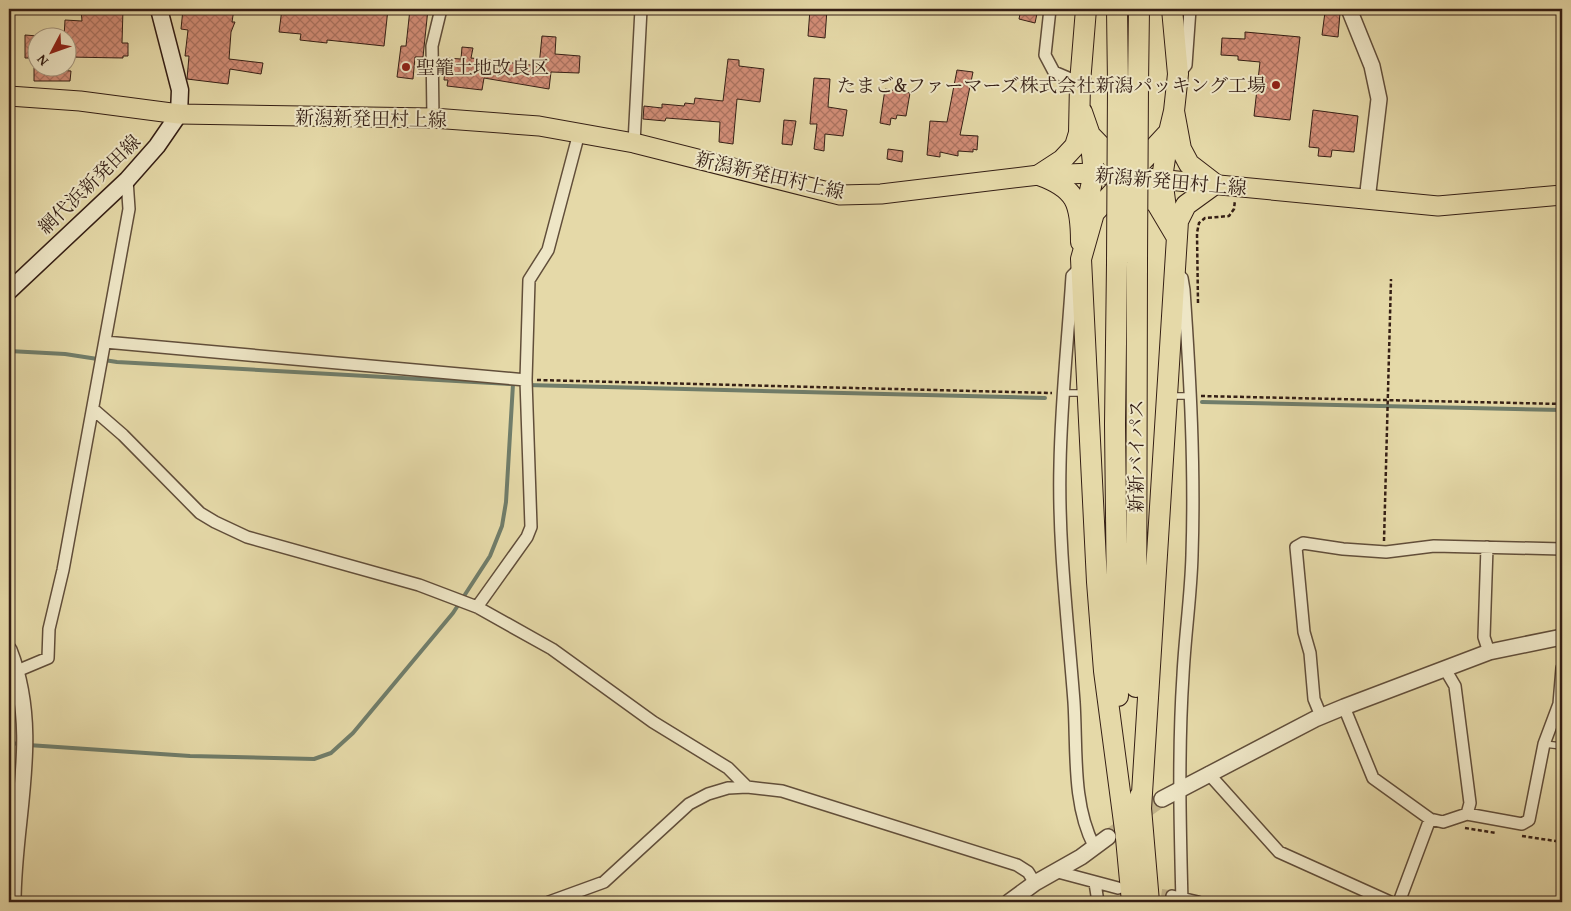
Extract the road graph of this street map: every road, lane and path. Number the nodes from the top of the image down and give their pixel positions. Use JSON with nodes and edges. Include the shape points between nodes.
{"nodes":[{"id":1,"x":159,"y":9,"type":"edge"},
{"id":2,"x":441,"y":9,"type":"edge"},
{"id":3,"x":641,"y":9,"type":"edge"},
{"id":4,"x":1050,"y":9,"type":"edge"},
{"id":5,"x":1086,"y":9,"type":"edge"},
{"id":6,"x":1117,"y":9,"type":"edge"},
{"id":7,"x":1139,"y":9,"type":"edge"},
{"id":8,"x":1172,"y":9,"type":"edge"},
{"id":9,"x":1190,"y":9,"type":"edge"},
{"id":10,"x":1349,"y":9,"type":"edge"},
{"id":11,"x":1178,"y":74,"type":"junction"},
{"id":12,"x":1080,"y":83,"type":"junction"},
{"id":13,"x":9,"y":96,"type":"edge"},
{"id":14,"x":1081,"y":106,"type":"junction"},
{"id":15,"x":1174,"y":111,"type":"junction"},
{"id":16,"x":179,"y":114,"type":"junction"},
{"id":17,"x":433,"y":118,"type":"junction"},
{"id":18,"x":1168,"y":132,"type":"junction"},
{"id":19,"x":579,"y":134,"type":"junction"},
{"id":20,"x":1090,"y":135,"type":"junction"},
{"id":21,"x":634,"y":143,"type":"junction"},
{"id":22,"x":1094,"y":173,"type":"junction"},
{"id":23,"x":1039,"y":175,"type":"junction"},
{"id":24,"x":1128,"y":175,"type":"junction"},
{"id":25,"x":1162,"y":178,"type":"junction"},
{"id":26,"x":127,"y":180,"type":"junction"},
{"id":27,"x":1216,"y":184,"type":"junction"},
{"id":28,"x":1237,"y":186,"type":"junction"},
{"id":29,"x":1562,"y":195,"type":"edge"},
{"id":30,"x":1367,"y":200,"type":"junction"},
{"id":31,"x":1167,"y":218,"type":"junction"},
{"id":32,"x":1081,"y":232,"type":"junction"},
{"id":33,"x":1176,"y":236,"type":"junction"},
{"id":34,"x":1081,"y":265,"type":"junction"},
{"id":35,"x":1176,"y":273,"type":"junction"},
{"id":36,"x":1391,"y":279,"type":"dead end"},
{"id":37,"x":9,"y":291,"type":"edge"},
{"id":38,"x":1198,"y":307,"type":"dead end"},
{"id":39,"x":105,"y":342,"type":"junction"},
{"id":40,"x":526,"y":380,"type":"junction"},
{"id":41,"x":1063,"y":393,"type":"junction"},
{"id":42,"x":1079,"y":393,"type":"dead end"},
{"id":43,"x":1174,"y":396,"type":"dead end"},
{"id":44,"x":1191,"y":396,"type":"junction"},
{"id":45,"x":1386,"y":400,"type":"junction"},
{"id":46,"x":1562,"y":404,"type":"edge"},
{"id":47,"x":93,"y":409,"type":"junction"},
{"id":48,"x":1487,"y":547,"type":"junction"},
{"id":49,"x":1562,"y":549,"type":"edge"},
{"id":50,"x":1386,"y":552,"type":"junction"},
{"id":51,"x":477,"y":607,"type":"junction"},
{"id":52,"x":1562,"y":637,"type":"edge"},
{"id":53,"x":9,"y":650,"type":"edge"},
{"id":54,"x":1489,"y":652,"type":"junction"},
{"id":55,"x":1562,"y":668,"type":"edge"},
{"id":56,"x":1446,"y":669,"type":"junction"},
{"id":57,"x":17,"y":671,"type":"junction"},
{"id":58,"x":1344,"y":707,"type":"junction"},
{"id":59,"x":1321,"y":716,"type":"junction"},
{"id":60,"x":1544,"y":744,"type":"junction"},
{"id":61,"x":1562,"y":746,"type":"edge"},
{"id":62,"x":1208,"y":773,"type":"junction"},
{"id":63,"x":747,"y":787,"type":"junction"},
{"id":64,"x":1178,"y":791,"type":"junction"},
{"id":65,"x":1162,"y":799,"type":"tunnel mouth"},
{"id":66,"x":1141,"y":809,"type":"junction"},
{"id":67,"x":1467,"y":814,"type":"junction"},
{"id":68,"x":1430,"y":819,"type":"junction"},
{"id":69,"x":1117,"y":834,"type":"junction"},
{"id":70,"x":1534,"y":838,"type":"dead end"},
{"id":71,"x":1562,"y":842,"type":"edge"},
{"id":72,"x":1094,"y":846,"type":"junction"},
{"id":73,"x":1058,"y":872,"type":"junction"},
{"id":74,"x":1035,"y":883,"type":"junction"},
{"id":75,"x":1095,"y":884,"type":"junction"},
{"id":76,"x":1125,"y":895,"type":"edge"},
{"id":77,"x":1179,"y":899,"type":"edge"},
{"id":78,"x":12,"y":902,"type":"edge"},
{"id":79,"x":549,"y":902,"type":"edge"},
{"id":80,"x":1009,"y":902,"type":"edge"},
{"id":81,"x":1098,"y":902,"type":"edge"},
{"id":82,"x":1149,"y":902,"type":"edge"},
{"id":83,"x":1198,"y":902,"type":"edge"},
{"id":84,"x":1390,"y":902,"type":"edge"},
{"id":85,"x":1400,"y":902,"type":"edge"}],
"edges":[{"from":1,"to":16,"type":"main road","via":[[180,90]]},
{"from":2,"to":17,"type":"street","via":[[432,46]]},
{"from":3,"to":21,"type":"street"},
{"from":4,"to":12,"type":"street","via":[[1045,55],[1054,72]]},
{"from":5,"to":12,"type":"highway"},
{"from":6,"to":69,"type":"highway","name":"新新バイパス","bridge":true},
{"from":7,"to":66,"type":"highway","name":"新新バイパス","bridge":true,"via":[[1135,613]]},
{"from":8,"to":11,"type":"highway"},
{"from":9,"to":11,"type":"street","via":[[1186,65]]},
{"from":10,"to":30,"type":"street","via":[[1372,66],[1379,99]]},
{"from":11,"to":15,"type":"highway"},
{"from":12,"to":14,"type":"highway"},
{"from":13,"to":16,"type":"main road","name":"新潟新発田村上線","via":[[80,100]]},
{"from":14,"to":20,"type":"highway"},
{"from":14,"to":23,"type":"highway","via":[[1079,133],[1074,146],[1062,160]]},
{"from":15,"to":18,"type":"highway"},
{"from":15,"to":27,"type":"highway","via":[[1184,158]]},
{"from":16,"to":17,"type":"main road","name":"新潟新発田村上線"},
{"from":16,"to":26,"type":"main road","name":"網代浜新発田線","via":[[157,146]]},
{"from":17,"to":19,"type":"main road","name":"新潟新発田村上線","via":[[539,126]]},
{"from":18,"to":24,"type":"highway"},
{"from":18,"to":25,"type":"highway"},
{"from":19,"to":21,"type":"main road","name":"新潟新発田村上線"},
{"from":19,"to":40,"type":"street","via":[[548,250],[529,280]]},
{"from":20,"to":22,"type":"highway"},
{"from":20,"to":24,"type":"highway"},
{"from":21,"to":23,"type":"main road","name":"新潟新発田村上線","via":[[840,195],[882,194]]},
{"from":22,"to":23,"type":"main road","name":"新潟新発田村上線"},
{"from":22,"to":24,"type":"main road","name":"新潟新発田村上線"},
{"from":22,"to":32,"type":"highway"},
{"from":23,"to":32,"type":"highway","via":[[1059,182],[1069,191],[1078,209]]},
{"from":24,"to":25,"type":"main road","name":"新潟新発田村上線"},
{"from":24,"to":31,"type":"highway","via":[[1158,204]]},
{"from":24,"to":34,"type":"highway","via":[[1094,213]]},
{"from":25,"to":27,"type":"main road","name":"新潟新発田村上線"},
{"from":25,"to":31,"type":"highway"},
{"from":26,"to":37,"type":"main road","name":"網代浜新発田線"},
{"from":26,"to":39,"type":"street","via":[[129,209]]},
{"from":27,"to":28,"type":"main road","name":"新潟新発田村上線"},
{"from":27,"to":33,"type":"highway","via":[[1186,205],[1178,221]]},
{"from":28,"to":30,"type":"main road","name":"新潟新発田村上線"},
{"from":28,"to":38,"type":"path","via":[[1234,209],[1229,216],[1205,218],[1199,223]]},
{"from":29,"to":30,"type":"main road","name":"新潟新発田村上線","via":[[1438,206]]},
{"from":31,"to":33,"type":"highway"},
{"from":32,"to":34,"type":"highway"},
{"from":33,"to":35,"type":"highway"},
{"from":34,"to":41,"type":"street","via":[[1072,276]]},
{"from":34,"to":69,"type":"highway","via":[[1104,671]]},
{"from":35,"to":44,"type":"street","via":[[1182,278],[1184,290]]},
{"from":35,"to":66,"type":"highway","via":[[1155,550]]},
{"from":36,"to":45,"type":"path"},
{"from":39,"to":40,"type":"street"},
{"from":39,"to":47,"type":"street"},
{"from":40,"to":41,"type":"path"},
{"from":40,"to":51,"type":"street","via":[[531,527]]},
{"from":41,"to":42,"type":"lane"},
{"from":41,"to":72,"type":"street","via":[[1060,465],[1062,576],[1080,807]]},
{"from":43,"to":44,"type":"lane"},
{"from":44,"to":45,"type":"path"},
{"from":44,"to":64,"type":"street","via":[[1192,556]]},
{"from":45,"to":46,"type":"path"},
{"from":45,"to":50,"type":"path"},
{"from":47,"to":51,"type":"street","via":[[200,513],[215,522],[247,536],[419,585]]},
{"from":47,"to":57,"type":"street","via":[[49,629],[48,658]]},
{"from":48,"to":49,"type":"street"},
{"from":48,"to":50,"type":"street","via":[[1434,546]]},
{"from":48,"to":54,"type":"street","via":[[1484,637]]},
{"from":50,"to":59,"type":"street","via":[[1303,543],[1296,547],[1304,632],[1310,653],[1314,699]]},
{"from":51,"to":63,"type":"street","via":[[552,649],[653,722],[728,768]]},
{"from":52,"to":54,"type":"street"},
{"from":53,"to":57,"type":"street"},
{"from":54,"to":56,"type":"street"},
{"from":55,"to":60,"type":"street","via":[[1559,704]]},
{"from":56,"to":58,"type":"street"},
{"from":56,"to":67,"type":"street","via":[[1455,686],[1470,803]]},
{"from":57,"to":78,"type":"street","via":[[26,740]]},
{"from":58,"to":59,"type":"street"},
{"from":58,"to":68,"type":"street","via":[[1373,778]]},
{"from":59,"to":62,"type":"street"},
{"from":60,"to":61,"type":"lane"},
{"from":60,"to":67,"type":"street","via":[[1529,820],[1522,824]]},
{"from":62,"to":64,"type":"street"},
{"from":62,"to":84,"type":"street","via":[[1279,852]]},
{"from":63,"to":74,"type":"street","via":[[782,790],[1017,865],[1028,872]]},
{"from":63,"to":79,"type":"street","via":[[721,790],[689,804],[604,882]]},
{"from":64,"to":65,"type":"street"},
{"from":64,"to":77,"type":"street"},
{"from":66,"to":82,"type":"highway","name":"新新バイパス"},
{"from":67,"to":68,"type":"street","via":[[1443,822]]},
{"from":68,"to":85,"type":"street"},
{"from":69,"to":72,"type":"street"},
{"from":69,"to":76,"type":"highway","name":"新新バイパス"},
{"from":70,"to":71,"type":"path"},
{"from":72,"to":73,"type":"street"},
{"from":73,"to":74,"type":"street"},
{"from":73,"to":75,"type":"street"},
{"from":74,"to":80,"type":"street"},
{"from":75,"to":76,"type":"street"},
{"from":75,"to":81,"type":"street"},
{"from":77,"to":83,"type":"street"}]}
